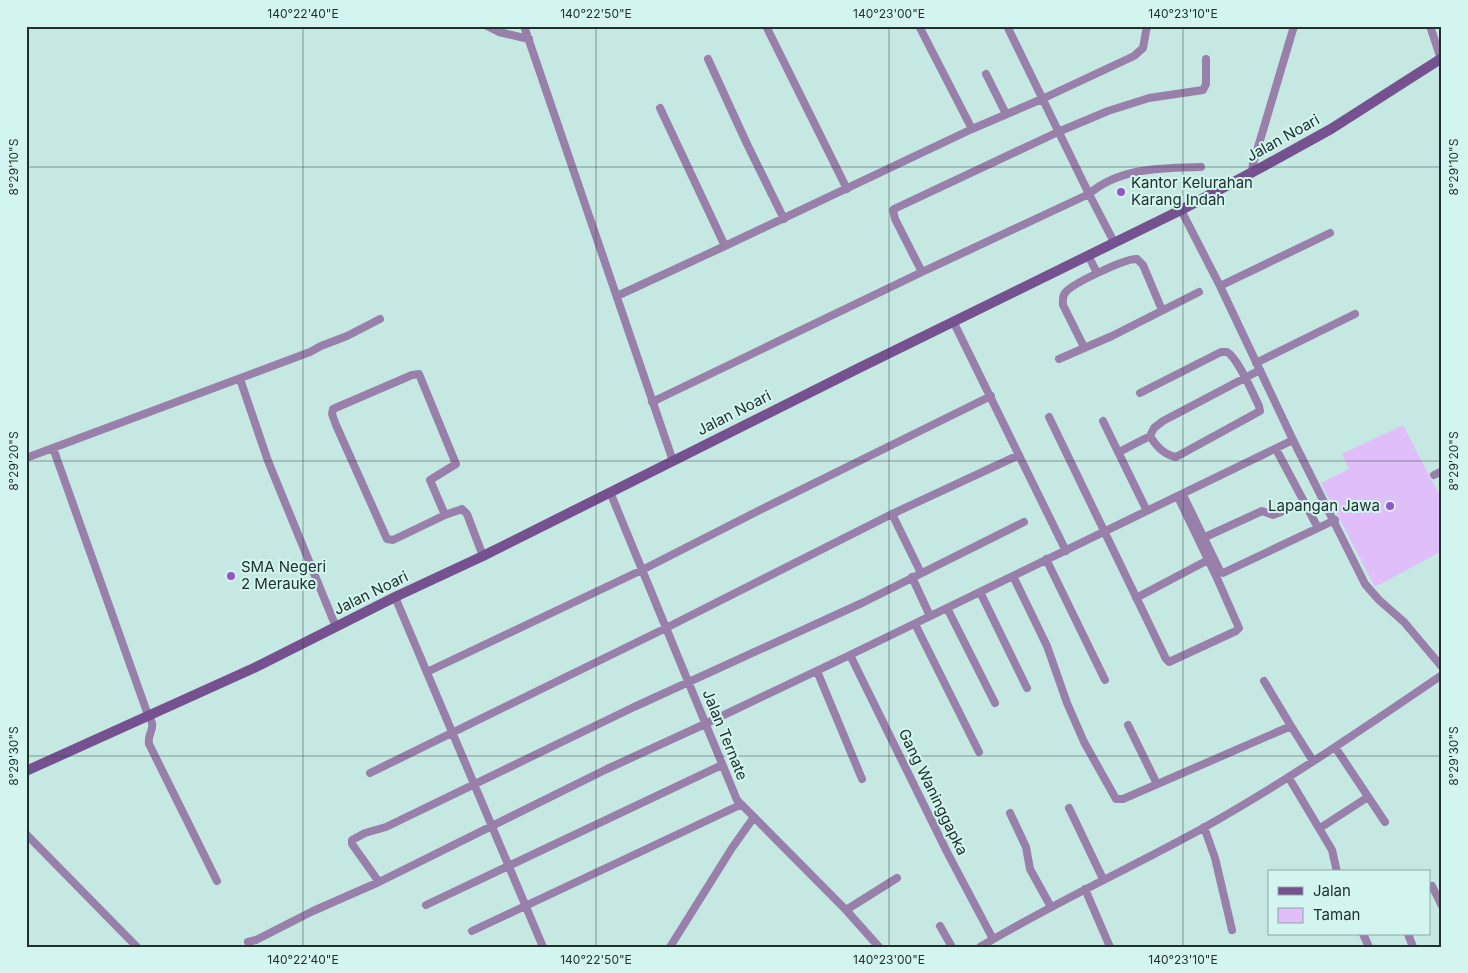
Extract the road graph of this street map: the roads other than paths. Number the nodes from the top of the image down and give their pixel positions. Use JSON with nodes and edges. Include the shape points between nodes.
{"nodes":[{"id":1,"x":487,"y":26,"type":"edge"},
{"id":2,"x":524,"y":26,"type":"edge"},
{"id":3,"x":766,"y":26,"type":"edge"},
{"id":4,"x":919,"y":26,"type":"edge"},
{"id":5,"x":1007,"y":26,"type":"edge"},
{"id":6,"x":1147,"y":26,"type":"edge"},
{"id":7,"x":1294,"y":26,"type":"edge"},
{"id":8,"x":1430,"y":26,"type":"edge"},
{"id":9,"x":529,"y":39,"type":"junction"},
{"id":10,"x":1441,"y":59,"type":"edge"},
{"id":11,"x":708,"y":60,"type":"dead end"},
{"id":12,"x":1206,"y":60,"type":"dead end"},
{"id":13,"x":986,"y":74,"type":"dead end"},
{"id":14,"x":1042,"y":99,"type":"junction"},
{"id":15,"x":660,"y":108,"type":"dead end"},
{"id":16,"x":1006,"y":114,"type":"junction"},
{"id":17,"x":972,"y":129,"type":"junction"},
{"id":18,"x":1058,"y":132,"type":"junction"},
{"id":19,"x":1201,"y":168,"type":"dead end"},
{"id":20,"x":1252,"y":173,"type":"junction"},
{"id":21,"x":847,"y":189,"type":"junction"},
{"id":22,"x":1089,"y":194,"type":"junction"},
{"id":23,"x":1181,"y":210,"type":"junction"},
{"id":24,"x":784,"y":219,"type":"junction"},
{"id":25,"x":1330,"y":233,"type":"dead end"},
{"id":26,"x":1114,"y":242,"type":"junction"},
{"id":27,"x":725,"y":246,"type":"junction"},
{"id":28,"x":1088,"y":255,"type":"junction"},
{"id":29,"x":922,"y":272,"type":"junction"},
{"id":30,"x":1097,"y":273,"type":"junction"},
{"id":31,"x":1220,"y":286,"type":"junction"},
{"id":32,"x":1199,"y":292,"type":"dead end"},
{"id":33,"x":617,"y":296,"type":"junction"},
{"id":34,"x":1162,"y":310,"type":"junction"},
{"id":35,"x":1355,"y":314,"type":"dead end"},
{"id":36,"x":380,"y":319,"type":"dead end"},
{"id":37,"x":953,"y":321,"type":"junction"},
{"id":38,"x":1084,"y":347,"type":"junction"},
{"id":39,"x":1059,"y":359,"type":"dead end"},
{"id":40,"x":1258,"y":366,"type":"junction"},
{"id":41,"x":1244,"y":377,"type":"junction"},
{"id":42,"x":240,"y":379,"type":"junction"},
{"id":43,"x":1140,"y":393,"type":"dead end"},
{"id":44,"x":991,"y":396,"type":"junction"},
{"id":45,"x":652,"y":402,"type":"junction"},
{"id":46,"x":1049,"y":417,"type":"dead end"},
{"id":47,"x":1103,"y":421,"type":"dead end"},
{"id":48,"x":1150,"y":436,"type":"junction"},
{"id":49,"x":1293,"y":440,"type":"junction"},
{"id":50,"x":53,"y":448,"type":"junction"},
{"id":51,"x":1276,"y":449,"type":"junction"},
{"id":52,"x":1119,"y":452,"type":"junction"},
{"id":53,"x":1019,"y":455,"type":"junction"},
{"id":54,"x":26,"y":458,"type":"edge"},
{"id":55,"x":673,"y":461,"type":"junction"},
{"id":56,"x":1442,"y":471,"type":"edge"},
{"id":57,"x":1434,"y":475,"type":"dead end"},
{"id":58,"x":610,"y":492,"type":"junction"},
{"id":59,"x":1180,"y":496,"type":"junction"},
{"id":60,"x":1304,"y":503,"type":"junction"},
{"id":61,"x":1147,"y":511,"type":"junction"},
{"id":62,"x":445,"y":514,"type":"junction"},
{"id":63,"x":892,"y":514,"type":"junction"},
{"id":64,"x":1333,"y":521,"type":"junction"},
{"id":65,"x":1024,"y":522,"type":"dead end"},
{"id":66,"x":1320,"y":527,"type":"junction"},
{"id":67,"x":1106,"y":532,"type":"junction"},
{"id":68,"x":1203,"y":538,"type":"junction"},
{"id":69,"x":1066,"y":551,"type":"junction"},
{"id":70,"x":483,"y":556,"type":"junction"},
{"id":71,"x":1046,"y":559,"type":"junction"},
{"id":72,"x":1208,"y":560,"type":"junction"},
{"id":73,"x":642,"y":570,"type":"junction"},
{"id":74,"x":921,"y":573,"type":"junction"},
{"id":75,"x":1013,"y":576,"type":"junction"},
{"id":76,"x":912,"y":577,"type":"junction"},
{"id":77,"x":980,"y":592,"type":"junction"},
{"id":78,"x":396,"y":597,"type":"junction"},
{"id":79,"x":1136,"y":598,"type":"junction"},
{"id":80,"x":947,"y":608,"type":"junction"},
{"id":81,"x":930,"y":616,"type":"junction"},
{"id":82,"x":915,"y":624,"type":"junction"},
{"id":83,"x":336,"y":627,"type":"junction"},
{"id":84,"x":666,"y":628,"type":"junction"},
{"id":85,"x":850,"y":655,"type":"junction"},
{"id":86,"x":1442,"y":667,"type":"edge"},
{"id":87,"x":816,"y":671,"type":"junction"},
{"id":88,"x":427,"y":672,"type":"junction"},
{"id":89,"x":1442,"y":675,"type":"edge"},
{"id":90,"x":1104,"y":680,"type":"dead end"},
{"id":91,"x":1264,"y":681,"type":"dead end"},
{"id":92,"x":688,"y":682,"type":"junction"},
{"id":93,"x":1027,"y":688,"type":"dead end"},
{"id":94,"x":995,"y":703,"type":"dead end"},
{"id":95,"x":148,"y":715,"type":"junction"},
{"id":96,"x":705,"y":724,"type":"junction"},
{"id":97,"x":1128,"y":724,"type":"dead end"},
{"id":98,"x":1291,"y":726,"type":"junction"},
{"id":99,"x":452,"y":732,"type":"junction"},
{"id":100,"x":1335,"y":747,"type":"junction"},
{"id":101,"x":979,"y":752,"type":"dead end"},
{"id":102,"x":1313,"y":761,"type":"junction"},
{"id":103,"x":722,"y":765,"type":"junction"},
{"id":104,"x":26,"y":771,"type":"edge"},
{"id":105,"x":370,"y":773,"type":"dead end"},
{"id":106,"x":862,"y":778,"type":"dead end"},
{"id":107,"x":1289,"y":778,"type":"junction"},
{"id":108,"x":474,"y":784,"type":"junction"},
{"id":109,"x":1157,"y":784,"type":"junction"},
{"id":110,"x":1368,"y":797,"type":"junction"},
{"id":111,"x":740,"y":805,"type":"junction"},
{"id":112,"x":1069,"y":808,"type":"dead end"},
{"id":113,"x":1010,"y":813,"type":"dead end"},
{"id":114,"x":754,"y":817,"type":"junction"},
{"id":115,"x":1385,"y":822,"type":"dead end"},
{"id":116,"x":491,"y":826,"type":"junction"},
{"id":117,"x":1204,"y":828,"type":"junction"},
{"id":118,"x":1320,"y":828,"type":"junction"},
{"id":119,"x":26,"y":834,"type":"edge"},
{"id":120,"x":509,"y":865,"type":"junction"},
{"id":121,"x":1336,"y":870,"type":"edge"},
{"id":122,"x":897,"y":878,"type":"dead end"},
{"id":123,"x":1104,"y":879,"type":"junction"},
{"id":124,"x":217,"y":881,"type":"dead end"},
{"id":125,"x":379,"y":882,"type":"junction"},
{"id":126,"x":1432,"y":886,"type":"dead end"},
{"id":127,"x":1085,"y":889,"type":"junction"},
{"id":128,"x":426,"y":905,"type":"dead end"},
{"id":129,"x":527,"y":906,"type":"junction"},
{"id":130,"x":1442,"y":906,"type":"edge"},
{"id":131,"x":1051,"y":907,"type":"junction"},
{"id":132,"x":846,"y":910,"type":"junction"},
{"id":133,"x":940,"y":926,"type":"dead end"},
{"id":134,"x":1232,"y":930,"type":"dead end"},
{"id":135,"x":472,"y":931,"type":"dead end"},
{"id":136,"x":993,"y":939,"type":"junction"},
{"id":137,"x":248,"y":942,"type":"dead end"},
{"id":138,"x":137,"y":947,"type":"edge"},
{"id":139,"x":543,"y":947,"type":"edge"},
{"id":140,"x":670,"y":947,"type":"edge"},
{"id":141,"x":879,"y":947,"type":"edge"},
{"id":142,"x":952,"y":947,"type":"edge"},
{"id":143,"x":980,"y":947,"type":"edge"},
{"id":144,"x":1110,"y":947,"type":"edge"}],
"edges":[{"from":1,"to":9,"type":"street"},
{"from":2,"to":9,"type":"street"},
{"from":3,"to":21,"type":"street"},
{"from":4,"to":17,"type":"street"},
{"from":5,"to":14,"type":"street"},
{"from":6,"to":14,"type":"street","via":[[1144,46],[1140,51]]},
{"from":7,"to":20,"type":"street"},
{"from":8,"to":10,"type":"street"},
{"from":9,"to":33,"type":"street"},
{"from":10,"to":20,"type":"street","name":"Jalan Noari","via":[[1331,129]]},
{"from":11,"to":24,"type":"street"},
{"from":12,"to":18,"type":"street","via":[[1203,90],[1149,98]]},
{"from":13,"to":16,"type":"street"},
{"from":14,"to":16,"type":"street"},
{"from":14,"to":18,"type":"street"},
{"from":15,"to":27,"type":"street"},
{"from":16,"to":17,"type":"street"},
{"from":17,"to":21,"type":"street"},
{"from":18,"to":22,"type":"street"},
{"from":18,"to":29,"type":"street","via":[[893,210]]},
{"from":19,"to":22,"type":"street","via":[[1143,170],[1105,183]]},
{"from":20,"to":23,"type":"street","name":"Jalan Noari"},
{"from":21,"to":24,"type":"street"},
{"from":22,"to":26,"type":"street"},
{"from":22,"to":29,"type":"street"},
{"from":23,"to":26,"type":"street","name":"Jalan Noari"},
{"from":23,"to":31,"type":"street"},
{"from":24,"to":27,"type":"street"},
{"from":25,"to":31,"type":"street"},
{"from":26,"to":28,"type":"street","name":"Jalan Noari"},
{"from":27,"to":33,"type":"street"},
{"from":28,"to":30,"type":"street"},
{"from":28,"to":37,"type":"street","name":"Jalan Noari"},
{"from":29,"to":45,"type":"street"},
{"from":30,"to":34,"type":"street","via":[[1137,259],[1143,265]]},
{"from":30,"to":38,"type":"street","via":[[1066,292],[1063,298],[1063,305]]},
{"from":31,"to":40,"type":"street"},
{"from":32,"to":34,"type":"street"},
{"from":33,"to":45,"type":"street"},
{"from":34,"to":38,"type":"street"},
{"from":35,"to":40,"type":"street"},
{"from":36,"to":42,"type":"street","via":[[310,352]]},
{"from":37,"to":44,"type":"street"},
{"from":37,"to":55,"type":"street","name":"Jalan Noari"},
{"from":38,"to":39,"type":"street"},
{"from":40,"to":41,"type":"street"},
{"from":40,"to":49,"type":"street"},
{"from":41,"to":43,"type":"street","via":[[1232,355],[1225,351]]},
{"from":41,"to":48,"type":"street","via":[[1163,421]]},
{"from":41,"to":48,"type":"street","via":[[1260,408],[1256,414],[1176,457],[1164,452]]},
{"from":42,"to":50,"type":"street"},
{"from":42,"to":83,"type":"street","via":[[268,462]]},
{"from":44,"to":53,"type":"street"},
{"from":44,"to":73,"type":"street"},
{"from":45,"to":55,"type":"street"},
{"from":46,"to":67,"type":"street"},
{"from":47,"to":52,"type":"street"},
{"from":48,"to":52,"type":"street"},
{"from":49,"to":51,"type":"street"},
{"from":49,"to":64,"type":"street"},
{"from":50,"to":54,"type":"street"},
{"from":50,"to":95,"type":"street"},
{"from":51,"to":59,"type":"street"},
{"from":51,"to":60,"type":"street"},
{"from":52,"to":61,"type":"street"},
{"from":53,"to":63,"type":"street"},
{"from":53,"to":69,"type":"street"},
{"from":55,"to":58,"type":"street","name":"Jalan Noari"},
{"from":56,"to":57,"type":"street"},
{"from":58,"to":70,"type":"street","name":"Jalan Noari"},
{"from":58,"to":73,"type":"street","name":"Jalan Ternate"},
{"from":59,"to":61,"type":"street"},
{"from":59,"to":68,"type":"street"},
{"from":59,"to":72,"type":"street"},
{"from":60,"to":66,"type":"street"},
{"from":60,"to":68,"type":"street","via":[[1273,515],[1262,511]]},
{"from":61,"to":67,"type":"street"},
{"from":62,"to":62,"type":"street","via":[[393,540],[387,539],[336,425],[333,409],[419,374],[456,464],[430,481]]},
{"from":62,"to":70,"type":"street","via":[[464,510]]},
{"from":63,"to":74,"type":"street"},
{"from":63,"to":84,"type":"street"},
{"from":64,"to":66,"type":"street"},
{"from":64,"to":86,"type":"street","via":[[1370,590],[1404,622]]},
{"from":65,"to":74,"type":"street"},
{"from":66,"to":68,"type":"street","via":[[1223,574]]},
{"from":67,"to":69,"type":"street"},
{"from":67,"to":79,"type":"street"},
{"from":69,"to":71,"type":"street"},
{"from":70,"to":78,"type":"street","name":"Jalan Noari"},
{"from":71,"to":75,"type":"street"},
{"from":71,"to":90,"type":"street"},
{"from":72,"to":79,"type":"street"},
{"from":72,"to":79,"type":"street","via":[[1238,625],[1236,631],[1169,662]]},
{"from":73,"to":84,"type":"street","name":"Jalan Ternate"},
{"from":73,"to":88,"type":"street"},
{"from":74,"to":76,"type":"street"},
{"from":75,"to":77,"type":"street"},
{"from":75,"to":109,"type":"street","via":[[1047,646],[1066,703],[1084,742],[1116,799]]},
{"from":76,"to":81,"type":"street"},
{"from":76,"to":92,"type":"street"},
{"from":77,"to":80,"type":"street"},
{"from":77,"to":93,"type":"street"},
{"from":78,"to":83,"type":"street","name":"Jalan Noari"},
{"from":78,"to":88,"type":"street"},
{"from":80,"to":81,"type":"street"},
{"from":80,"to":94,"type":"street"},
{"from":81,"to":82,"type":"street"},
{"from":82,"to":85,"type":"street"},
{"from":82,"to":101,"type":"street"},
{"from":83,"to":95,"type":"street","name":"Jalan Noari"},
{"from":84,"to":92,"type":"street","name":"Jalan Ternate"},
{"from":84,"to":99,"type":"street"},
{"from":85,"to":87,"type":"street"},
{"from":85,"to":136,"type":"street","name":"Gang Waninggapka"},
{"from":87,"to":96,"type":"street"},
{"from":87,"to":106,"type":"street"},
{"from":88,"to":99,"type":"street"},
{"from":89,"to":100,"type":"street"},
{"from":91,"to":98,"type":"street"},
{"from":92,"to":96,"type":"street","name":"Jalan Ternate"},
{"from":92,"to":108,"type":"street"},
{"from":95,"to":104,"type":"street","name":"Jalan Noari"},
{"from":95,"to":124,"type":"street","via":[[153,726],[149,744]]},
{"from":96,"to":103,"type":"street","name":"Jalan Ternate"},
{"from":96,"to":116,"type":"street"},
{"from":97,"to":109,"type":"street"},
{"from":98,"to":102,"type":"street"},
{"from":98,"to":109,"type":"street"},
{"from":99,"to":105,"type":"street"},
{"from":99,"to":108,"type":"street"},
{"from":100,"to":102,"type":"street"},
{"from":100,"to":110,"type":"street"},
{"from":102,"to":107,"type":"street"},
{"from":103,"to":111,"type":"street","name":"Jalan Ternate"},
{"from":103,"to":120,"type":"street"},
{"from":107,"to":117,"type":"street"},
{"from":107,"to":118,"type":"street"},
{"from":108,"to":116,"type":"street"},
{"from":108,"to":125,"type":"street","via":[[352,840],[358,854]]},
{"from":110,"to":115,"type":"street"},
{"from":110,"to":118,"type":"street"},
{"from":111,"to":114,"type":"street","name":"Jalan Ternate"},
{"from":111,"to":129,"type":"street"},
{"from":112,"to":123,"type":"street"},
{"from":113,"to":131,"type":"street","via":[[1026,847],[1030,869]]},
{"from":114,"to":132,"type":"street","name":"Jalan Ternate"},
{"from":114,"to":140,"type":"street"},
{"from":116,"to":120,"type":"street"},
{"from":116,"to":125,"type":"street"},
{"from":117,"to":123,"type":"street"},
{"from":117,"to":134,"type":"street","via":[[1215,858]]},
{"from":118,"to":121,"type":"street","via":[[1332,850]]},
{"from":119,"to":138,"type":"street"},
{"from":120,"to":128,"type":"street"},
{"from":120,"to":129,"type":"street"},
{"from":122,"to":132,"type":"street"},
{"from":123,"to":127,"type":"street"},
{"from":125,"to":137,"type":"street"},
{"from":126,"to":130,"type":"street"},
{"from":127,"to":131,"type":"street"},
{"from":127,"to":144,"type":"street"},
{"from":129,"to":135,"type":"street"},
{"from":129,"to":139,"type":"street"},
{"from":131,"to":136,"type":"street"},
{"from":132,"to":141,"type":"street","name":"Jalan Ternate"},
{"from":133,"to":142,"type":"street"},
{"from":136,"to":143,"type":"street"}]}
